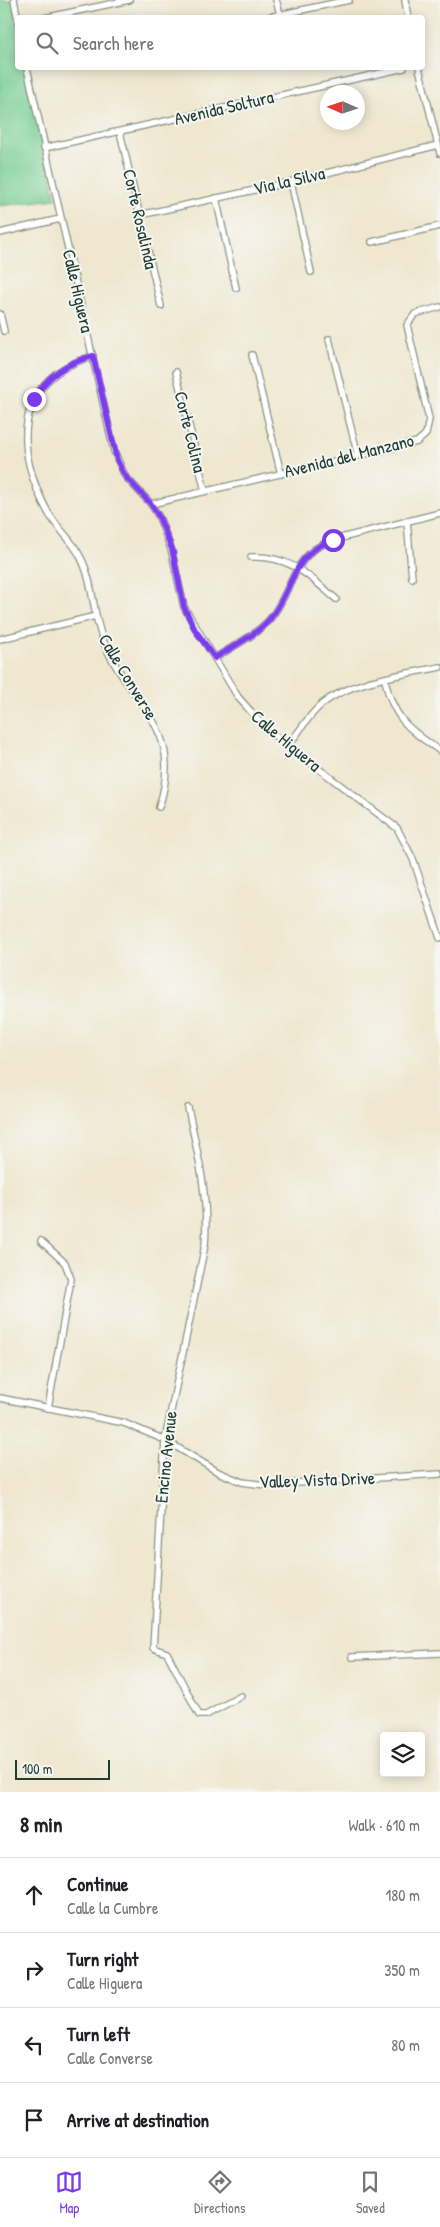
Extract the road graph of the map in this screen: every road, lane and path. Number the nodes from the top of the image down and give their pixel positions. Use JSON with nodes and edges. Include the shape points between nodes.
{"nodes":[{"id":1,"x":14,"y":0,"type":"edge"},
{"id":2,"x":95,"y":0,"type":"edge"},
{"id":3,"x":130,"y":0,"type":"edge"},
{"id":4,"x":276,"y":0,"type":"edge"},
{"id":5,"x":349,"y":0,"type":"edge"},
{"id":6,"x":405,"y":0,"type":"edge"},
{"id":7,"x":96,"y":7,"type":"junction"},
{"id":8,"x":280,"y":14,"type":"junction"},
{"id":9,"x":17,"y":15,"type":"edge"},
{"id":10,"x":58,"y":15,"type":"edge"},
{"id":11,"x":276,"y":15,"type":"edge"},
{"id":12,"x":408,"y":15,"type":"edge"},
{"id":13,"x":27,"y":70,"type":"edge"},
{"id":14,"x":395,"y":70,"type":"edge"},
{"id":15,"x":419,"y":70,"type":"edge"},
{"id":16,"x":120,"y":132,"type":"junction"},
{"id":17,"x":438,"y":145,"type":"junction"},
{"id":18,"x":44,"y":148,"type":"junction"},
{"id":19,"x":440,"y":153,"type":"edge"},
{"id":20,"x":291,"y":182,"type":"junction"},
{"id":21,"x":216,"y":198,"type":"junction"},
{"id":22,"x":140,"y":215,"type":"junction"},
{"id":23,"x":60,"y":219,"type":"junction"},
{"id":24,"x":440,"y":226,"type":"edge"},
{"id":25,"x":0,"y":233,"type":"edge"},
{"id":26,"x":372,"y":242,"type":"dead end"},
{"id":27,"x":310,"y":272,"type":"dead end"},
{"id":28,"x":236,"y":288,"type":"dead end"},
{"id":29,"x":160,"y":306,"type":"dead end"},
{"id":30,"x":440,"y":307,"type":"edge"},
{"id":31,"x":0,"y":314,"type":"edge"},
{"id":32,"x":4,"y":331,"type":"dead end"},
{"id":33,"x":329,"y":339,"type":"dead end"},
{"id":34,"x":252,"y":355,"type":"dead end"},
{"id":35,"x":93,"y":356,"type":"junction"},
{"id":36,"x":176,"y":372,"type":"dead end"},
{"id":37,"x":358,"y":456,"type":"junction"},
{"id":38,"x":281,"y":474,"type":"junction"},
{"id":39,"x":205,"y":491,"type":"junction"},
{"id":40,"x":151,"y":504,"type":"junction"},
{"id":41,"x":440,"y":513,"type":"edge"},
{"id":42,"x":407,"y":521,"type":"junction"},
{"id":43,"x":251,"y":557,"type":"dead end"},
{"id":44,"x":297,"y":568,"type":"junction"},
{"id":45,"x":412,"y":578,"type":"dead end"},
{"id":46,"x":336,"y":599,"type":"dead end"},
{"id":47,"x":96,"y":616,"type":"junction"},
{"id":48,"x":0,"y":639,"type":"edge"},
{"id":49,"x":215,"y":658,"type":"junction"},
{"id":50,"x":440,"y":667,"type":"edge"},
{"id":51,"x":385,"y":680,"type":"junction"},
{"id":52,"x":288,"y":746,"type":"junction"},
{"id":53,"x":440,"y":751,"type":"edge"},
{"id":54,"x":159,"y":807,"type":"dead end"},
{"id":55,"x":440,"y":938,"type":"edge"},
{"id":56,"x":188,"y":1108,"type":"dead end"},
{"id":57,"x":41,"y":1241,"type":"dead end"},
{"id":58,"x":0,"y":1398,"type":"edge"},
{"id":59,"x":48,"y":1408,"type":"junction"},
{"id":60,"x":164,"y":1440,"type":"junction"},
{"id":61,"x":440,"y":1474,"type":"edge"},
{"id":62,"x":440,"y":1652,"type":"edge"},
{"id":63,"x":352,"y":1657,"type":"dead end"},
{"id":64,"x":241,"y":1696,"type":"dead end"}],
"edges":[{"from":1,"to":9,"type":"street"},
{"from":2,"to":7,"type":"street"},
{"from":3,"to":7,"type":"street"},
{"from":4,"to":8,"type":"street"},
{"from":5,"to":8,"type":"street"},
{"from":6,"to":12,"type":"street"},
{"from":7,"to":10,"type":"street"},
{"from":8,"to":11,"type":"street"},
{"from":13,"to":18,"type":"street","name":"Calle Higuera"},
{"from":14,"to":16,"type":"street","name":"Avenida Soltura"},
{"from":15,"to":17,"type":"street"},
{"from":16,"to":18,"type":"street","name":"Avenida Soltura"},
{"from":16,"to":22,"type":"street","name":"Corte Rosalinda"},
{"from":17,"to":19,"type":"street"},
{"from":17,"to":20,"type":"street","name":"Via la Silva"},
{"from":18,"to":23,"type":"street","name":"Calle Higuera"},
{"from":20,"to":21,"type":"street","name":"Via la Silva"},
{"from":20,"to":27,"type":"street"},
{"from":21,"to":22,"type":"street","name":"Via la Silva"},
{"from":21,"to":28,"type":"street"},
{"from":22,"to":29,"type":"street","name":"Corte Rosalinda"},
{"from":23,"to":25,"type":"street"},
{"from":23,"to":35,"type":"street","name":"Calle Higuera"},
{"from":24,"to":26,"type":"street"},
{"from":30,"to":37,"type":"street","name":"Avenida del Manzano","via":[[415,314],[407,326],[429,419],[426,434],[413,443]]},
{"from":31,"to":32,"type":"street"},
{"from":33,"to":37,"type":"street"},
{"from":34,"to":38,"type":"street"},
{"from":35,"to":40,"type":"street","name":"Calle Higuera","via":[[117,460],[125,476]]},
{"from":35,"to":47,"type":"street","name":"Calle Converse","via":[[61,368],[43,385],[30,407],[25,439],[30,466],[45,506],[84,564]]},
{"from":36,"to":39,"type":"street","name":"Corte Colina"},
{"from":37,"to":38,"type":"street","name":"Avenida del Manzano"},
{"from":38,"to":39,"type":"street","name":"Avenida del Manzano"},
{"from":39,"to":40,"type":"street","name":"Avenida del Manzano"},
{"from":40,"to":49,"type":"street","name":"Calle Higuera","via":[[172,549],[184,607],[195,630]]},
{"from":41,"to":42,"type":"street"},
{"from":42,"to":44,"type":"street","via":[[327,542],[312,551]]},
{"from":42,"to":45,"type":"street"},
{"from":43,"to":44,"type":"street","via":[[281,559]]},
{"from":44,"to":46,"type":"street"},
{"from":44,"to":49,"type":"street","via":[[266,623]]},
{"from":47,"to":48,"type":"street"},
{"from":47,"to":54,"type":"street","name":"Calle Converse","via":[[104,643],[161,736],[167,772]]},
{"from":49,"to":52,"type":"street","name":"Calle Higuera","via":[[243,705]]},
{"from":50,"to":51,"type":"street"},
{"from":51,"to":52,"type":"street","via":[[348,689],[331,698],[309,718]]},
{"from":51,"to":53,"type":"street","via":[[393,707],[402,721]]},
{"from":52,"to":55,"type":"street","name":"Calle Higuera","via":[[397,828],[413,859]]},
{"from":56,"to":60,"type":"street","name":"Encino Avenue","via":[[204,1186],[206,1245]]},
{"from":57,"to":59,"type":"street","via":[[65,1263],[71,1279]]},
{"from":58,"to":59,"type":"street","name":"Valley Vista Drive"},
{"from":59,"to":60,"type":"street","name":"Valley Vista Drive","via":[[124,1423]]},
{"from":60,"to":61,"type":"street","name":"Valley Vista Drive","via":[[218,1472],[242,1482],[264,1485]]},
{"from":60,"to":64,"type":"street","name":"Encino Avenue","via":[[153,1648],[167,1653],[199,1715],[206,1715]]},
{"from":62,"to":63,"type":"street"}]}
